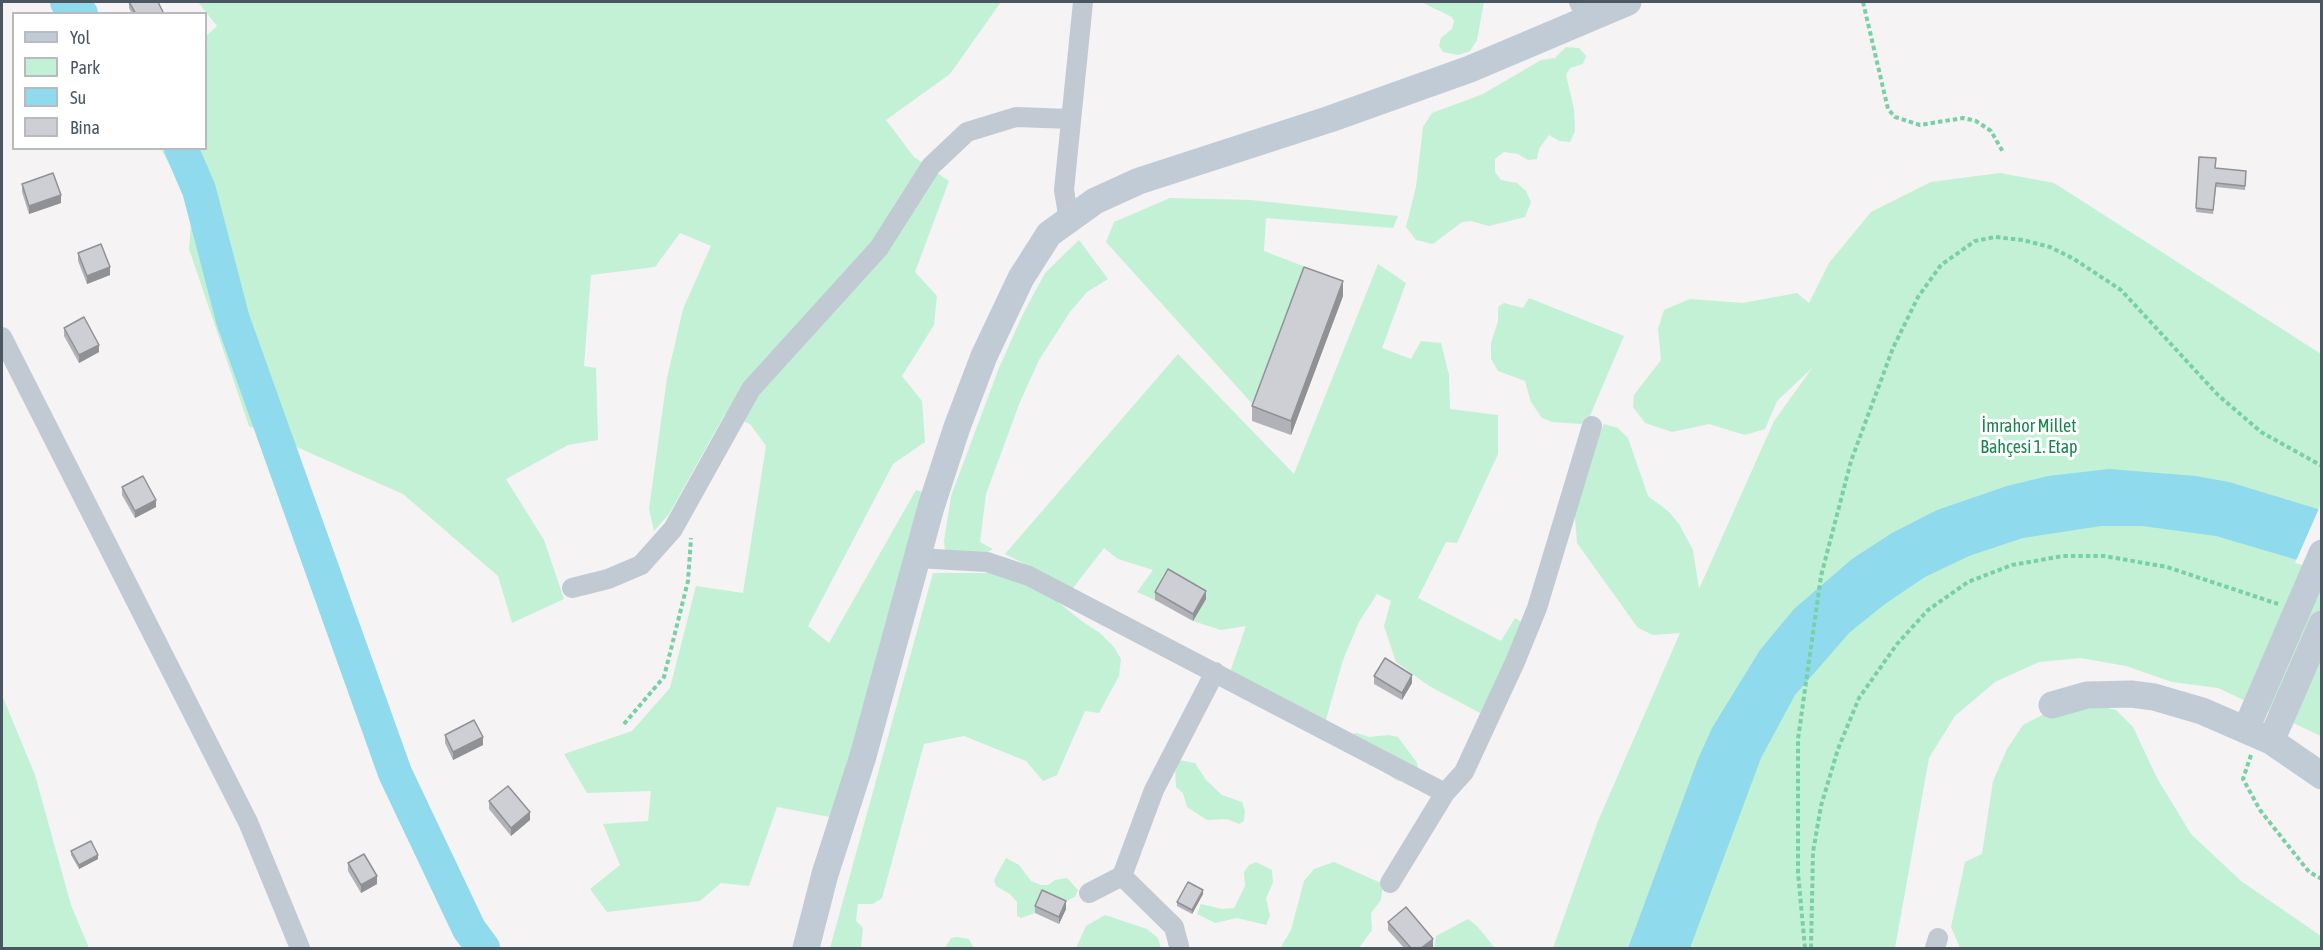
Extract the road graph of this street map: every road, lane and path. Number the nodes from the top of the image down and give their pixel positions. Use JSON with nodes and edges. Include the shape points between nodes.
{"nodes":[{"id":1,"x":1083,"y":2,"type":"edge"},
{"id":2,"x":1628,"y":2,"type":"edge"},
{"id":3,"x":1863,"y":2,"type":"edge"},
{"id":4,"x":1583,"y":10,"type":"edge"},
{"id":5,"x":1071,"y":119,"type":"junction"},
{"id":6,"x":2003,"y":152,"type":"dead end"},
{"id":7,"x":1069,"y":220,"type":"junction"},
{"id":8,"x":2,"y":337,"type":"edge"},
{"id":9,"x":1592,"y":426,"type":"dead end"},
{"id":10,"x":2322,"y":466,"type":"edge"},
{"id":11,"x":691,"y":536,"type":"dead end"},
{"id":12,"x":2322,"y":552,"type":"edge"},
{"id":13,"x":917,"y":558,"type":"junction"},
{"id":14,"x":572,"y":588,"type":"dead end"},
{"id":15,"x":2287,"y":607,"type":"dead end"},
{"id":16,"x":2317,"y":634,"type":"edge"},
{"id":17,"x":1215,"y":672,"type":"junction"},
{"id":18,"x":2052,"y":705,"type":"dead end"},
{"id":19,"x":624,"y":724,"type":"dead end"},
{"id":20,"x":2258,"y":735,"type":"junction"},
{"id":21,"x":2322,"y":777,"type":"edge"},
{"id":22,"x":1444,"y":793,"type":"junction"},
{"id":23,"x":1122,"y":876,"type":"junction"},
{"id":24,"x":2322,"y":879,"type":"edge"},
{"id":25,"x":1390,"y":883,"type":"dead end"},
{"id":26,"x":1089,"y":893,"type":"dead end"},
{"id":27,"x":1179,"y":946,"type":"dead end"},
{"id":28,"x":300,"y":948,"type":"edge"},
{"id":29,"x":806,"y":948,"type":"edge"},
{"id":30,"x":1804,"y":948,"type":"edge"},
{"id":31,"x":1811,"y":948,"type":"edge"}],
"edges":[{"from":1,"to":5,"type":"street"},
{"from":2,"to":4,"type":"street"},
{"from":3,"to":6,"type":"path","via":[[1888,109],[1895,117],[1920,125],[1963,118],[1976,121],[1991,131]]},
{"from":4,"to":7,"type":"street","via":[[1470,69],[1139,181],[1095,201]]},
{"from":5,"to":7,"type":"street","via":[[1064,190]]},
{"from":5,"to":14,"type":"street","via":[[1016,117],[967,132],[931,166],[879,248],[751,389],[674,529],[641,565]]},
{"from":7,"to":13,"type":"street","via":[[1049,234],[1020,278],[984,356],[957,427]]},
{"from":8,"to":28,"type":"street","via":[[248,822]]},
{"from":9,"to":22,"type":"street","via":[[1536,608],[1515,662],[1464,772]]},
{"from":10,"to":30,"type":"path","via":[[2261,432],[2218,395],[2121,290],[2074,258],[2050,247],[1995,237],[1975,241],[1941,265],[1918,297],[1893,348],[1851,461],[1826,555],[1798,739],[1798,862]]},
{"from":11,"to":19,"type":"path","via":[[688,580],[664,677]]},
{"from":12,"to":20,"type":"street","bridge":true,"via":[[2287,634]]},
{"from":13,"to":17,"type":"street","via":[[987,562],[1029,576]]},
{"from":13,"to":29,"type":"street"},
{"from":15,"to":31,"type":"path","via":[[2167,567],[2104,556],[2062,556],[2012,566],[1968,582],[1928,610],[1859,698],[1838,749],[1821,806],[1813,852]]},
{"from":16,"to":20,"type":"street"},
{"from":17,"to":22,"type":"street"},
{"from":17,"to":23,"type":"street","via":[[1154,790]]},
{"from":18,"to":20,"type":"street","via":[[2087,695],[2131,694],[2178,704]]},
{"from":20,"to":21,"type":"street"},
{"from":20,"to":24,"type":"path","via":[[2243,779],[2279,836],[2309,872]]},
{"from":22,"to":25,"type":"street"},
{"from":23,"to":26,"type":"street"},
{"from":23,"to":27,"type":"street","via":[[1174,927]]}]}
